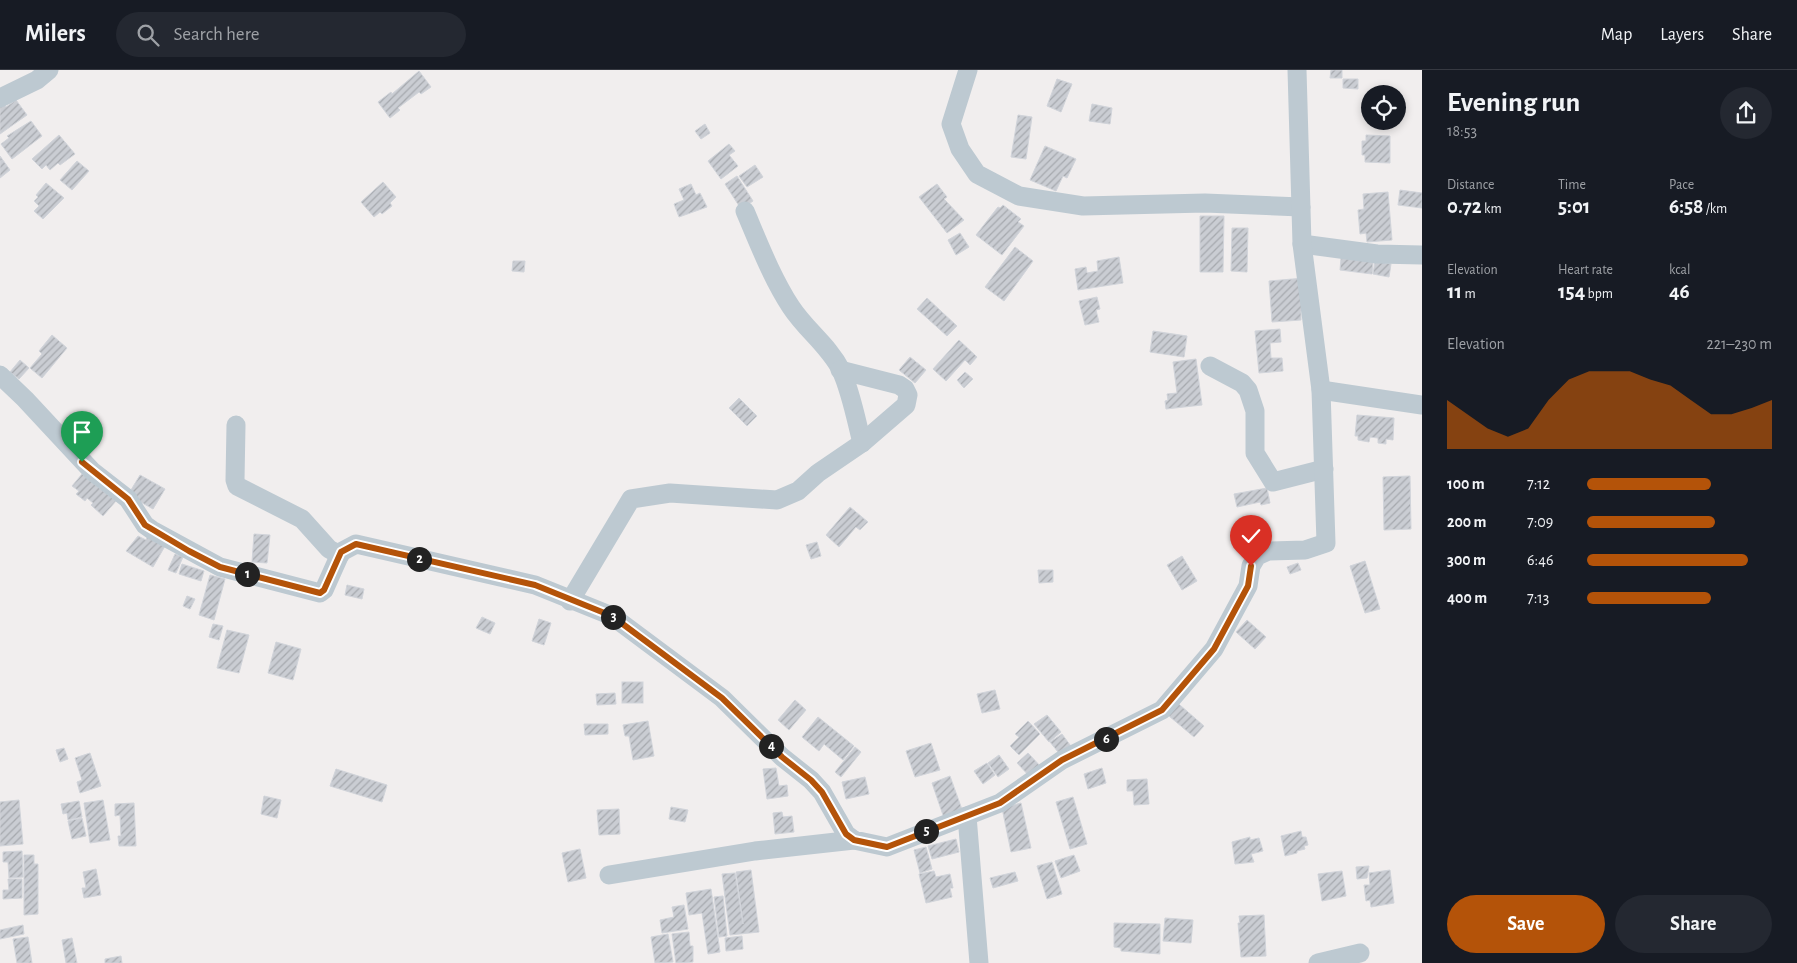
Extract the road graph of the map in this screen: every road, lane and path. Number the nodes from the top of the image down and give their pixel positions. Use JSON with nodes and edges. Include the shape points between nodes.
{"nodes":[{"id":1,"x":49,"y":70,"type":"edge"},
{"id":2,"x":968,"y":70,"type":"edge"},
{"id":3,"x":1297,"y":70,"type":"edge"},
{"id":4,"x":0,"y":98,"type":"edge"},
{"id":5,"x":1301,"y":207,"type":"junction"},
{"id":6,"x":745,"y":211,"type":"dead end"},
{"id":7,"x":1302,"y":244,"type":"junction"},
{"id":8,"x":1422,"y":255,"type":"edge"},
{"id":9,"x":1210,"y":366,"type":"dead end"},
{"id":10,"x":840,"y":370,"type":"junction"},
{"id":11,"x":0,"y":375,"type":"edge"},
{"id":12,"x":1320,"y":390,"type":"junction"},
{"id":13,"x":1422,"y":404,"type":"edge"},
{"id":14,"x":236,"y":425,"type":"dead end"},
{"id":15,"x":862,"y":443,"type":"junction"},
{"id":16,"x":1324,"y":469,"type":"junction"},
{"id":17,"x":340,"y":555,"type":"junction"},
{"id":18,"x":570,"y":601,"type":"junction"},
{"id":19,"x":967,"y":816,"type":"junction"},
{"id":20,"x":854,"y":840,"type":"junction"},
{"id":21,"x":609,"y":875,"type":"dead end"},
{"id":22,"x":1360,"y":953,"type":"dead end"},
{"id":23,"x":979,"y":963,"type":"edge"},
{"id":24,"x":1318,"y":963,"type":"edge"}],
"edges":[{"from":1,"to":4,"type":"street","via":[[37,80]]},
{"from":2,"to":5,"type":"street","via":[[951,124],[960,148],[977,174],[1019,196],[1083,206],[1205,203]]},
{"from":3,"to":5,"type":"street"},
{"from":5,"to":7,"type":"street"},
{"from":6,"to":10,"type":"street","via":[[791,307]]},
{"from":7,"to":8,"type":"street","via":[[1377,254]]},
{"from":7,"to":12,"type":"street"},
{"from":9,"to":16,"type":"street","via":[[1242,383],[1248,390],[1255,411],[1255,453],[1273,482]]},
{"from":10,"to":15,"type":"street"},
{"from":10,"to":15,"type":"street","via":[[899,385],[908,395],[906,405]]},
{"from":11,"to":17,"type":"street","via":[[92,472],[128,499],[145,525],[189,551],[220,567],[320,593]]},
{"from":12,"to":13,"type":"street"},
{"from":12,"to":16,"type":"street"},
{"from":14,"to":17,"type":"street","via":[[234,480],[238,486],[302,519],[328,549]]},
{"from":15,"to":18,"type":"street","via":[[798,490],[777,500],[670,492],[631,499]]},
{"from":16,"to":19,"type":"street","via":[[1326,543],[1305,550],[1268,551],[1257,556],[1251,566],[1248,586],[1214,649],[1162,710],[1062,760],[1010,798]]},
{"from":17,"to":18,"type":"street","via":[[347,547],[356,544],[535,585]]},
{"from":18,"to":20,"type":"street","via":[[612,616],[722,698],[782,757],[811,780],[841,828]]},
{"from":19,"to":20,"type":"street","via":[[887,847]]},
{"from":19,"to":23,"type":"street"},
{"from":20,"to":21,"type":"street","via":[[755,851]]},
{"from":22,"to":24,"type":"street"}]}
